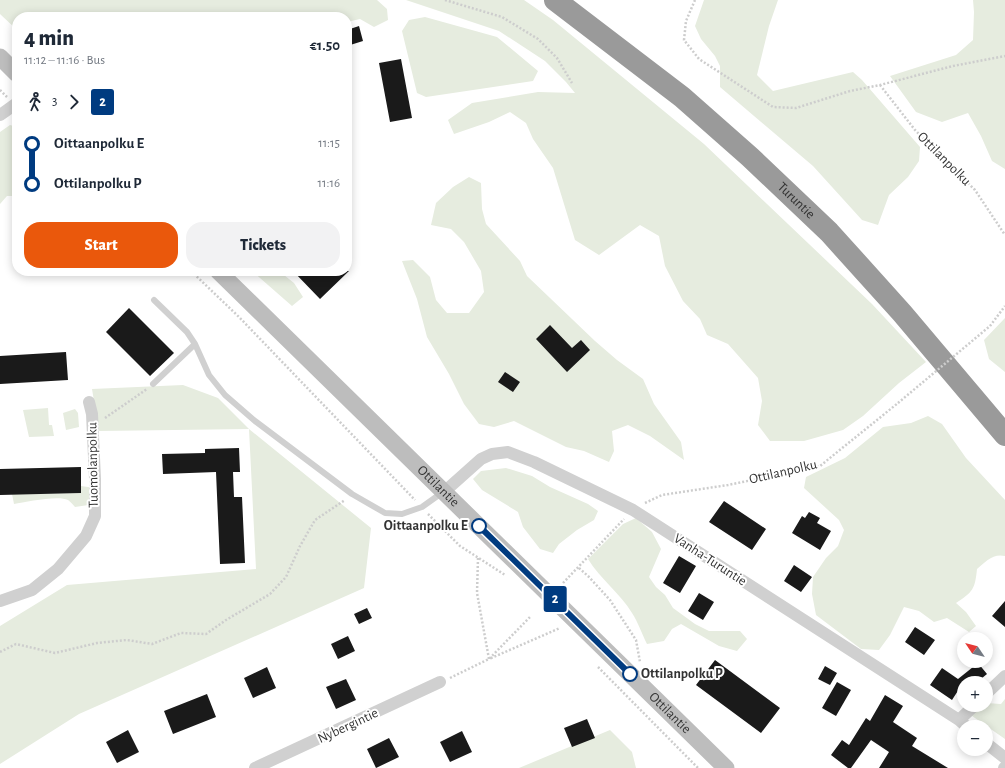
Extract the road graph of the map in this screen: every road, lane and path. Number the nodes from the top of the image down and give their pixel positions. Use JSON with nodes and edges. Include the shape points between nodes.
{"nodes":[{"id":1,"x":446,"y":0,"type":"edge"},
{"id":2,"x":555,"y":0,"type":"edge"},
{"id":3,"x":695,"y":0,"type":"edge"},
{"id":4,"x":1005,"y":56,"type":"edge"},
{"id":5,"x":0,"y":57,"type":"edge"},
{"id":6,"x":12,"y":69,"type":"edge"},
{"id":7,"x":572,"y":83,"type":"dead end"},
{"id":8,"x":880,"y":85,"type":"junction"},
{"id":9,"x":12,"y":107,"type":"edge"},
{"id":10,"x":0,"y":115,"type":"edge"},
{"id":11,"x":1005,"y":235,"type":"edge"},
{"id":12,"x":196,"y":276,"type":"edge"},
{"id":13,"x":223,"y":276,"type":"edge"},
{"id":14,"x":154,"y":300,"type":"dead end"},
{"id":15,"x":1005,"y":306,"type":"edge"},
{"id":16,"x":195,"y":344,"type":"junction"},
{"id":17,"x":153,"y":384,"type":"joint"},
{"id":18,"x":89,"y":402,"type":"dead end"},
{"id":19,"x":93,"y":428,"type":"junction"},
{"id":20,"x":1005,"y":435,"type":"edge"},
{"id":21,"x":444,"y":492,"type":"junction"},
{"id":22,"x":352,"y":494,"type":"junction"},
{"id":23,"x":422,"y":507,"type":"junction"},
{"id":24,"x":633,"y":510,"type":"junction"},
{"id":25,"x":478,"y":558,"type":"junction"},
{"id":26,"x":579,"y":568,"type":"junction"},
{"id":27,"x":509,"y":578,"type":"dead end"},
{"id":28,"x":563,"y":583,"type":"dead end"},
{"id":29,"x":0,"y":601,"type":"edge"},
{"id":30,"x":531,"y":616,"type":"dead end"},
{"id":31,"x":555,"y":623,"type":"dead end"},
{"id":32,"x":0,"y":652,"type":"edge"},
{"id":33,"x":489,"y":659,"type":"junction"},
{"id":34,"x":593,"y":662,"type":"dead end"},
{"id":35,"x":1005,"y":676,"type":"edge"},
{"id":36,"x":440,"y":682,"type":"joint"},
{"id":37,"x":640,"y":684,"type":"junction"},
{"id":38,"x":993,"y":687,"type":"edge"},
{"id":39,"x":957,"y":720,"type":"edge"},
{"id":40,"x":993,"y":749,"type":"edge"},
{"id":41,"x":1005,"y":758,"type":"edge"},
{"id":42,"x":255,"y":768,"type":"edge"},
{"id":43,"x":698,"y":768,"type":"edge"},
{"id":44,"x":726,"y":768,"type":"edge"}],
"edges":[{"from":1,"to":7,"type":"path","via":[[502,17],[538,39],[557,58]]},
{"from":2,"to":20,"type":"highway","name":"Turuntie","via":[[682,97],[829,232],[902,313]]},
{"from":3,"to":8,"type":"path","via":[[686,21],[684,40],[699,59],[773,107],[796,108],[850,91]]},
{"from":4,"to":8,"type":"path","via":[[953,66]]},
{"from":5,"to":6,"type":"main road"},
{"from":8,"to":11,"type":"path","name":"Ottilanpolku","via":[[914,130],[975,190]]},
{"from":9,"to":10,"type":"street"},
{"from":12,"to":23,"type":"path"},
{"from":13,"to":21,"type":"main road","name":"Ottilantie"},
{"from":14,"to":16,"type":"lane","via":[[187,332]]},
{"from":15,"to":24,"type":"path","name":"Ottilanpolku","bridge":true,"via":[[990,326],[820,466],[728,485],[662,495]]},
{"from":16,"to":17,"type":"lane"},
{"from":16,"to":22,"type":"lane","via":[[209,375],[225,395],[255,421]]},
{"from":17,"to":19,"type":"path","via":[[97,422]]},
{"from":18,"to":19,"type":"street","name":"Tuomolanpolku"},
{"from":19,"to":29,"type":"street","name":"Tuomolanpolku","via":[[94,516],[86,536],[58,569],[32,590]]},
{"from":21,"to":23,"type":"lane"},
{"from":21,"to":24,"type":"street","name":"Vanha-Turuntie","via":[[481,459],[492,454],[508,452]]},
{"from":21,"to":37,"type":"main road","name":"Ottilantie"},
{"from":22,"to":23,"type":"lane","via":[[385,512],[402,514]]},
{"from":22,"to":32,"type":"path","via":[[315,520],[286,577],[270,594],[206,634],[181,633],[152,644],[127,640],[97,643],[55,653],[16,644]]},
{"from":23,"to":25,"type":"path","via":[[460,546]]},
{"from":24,"to":26,"type":"path","name":"Ottilanpolku"},
{"from":24,"to":39,"type":"street","name":"Vanha-Turuntie"},
{"from":25,"to":27,"type":"path"},
{"from":25,"to":33,"type":"path","via":[[477,593]]},
{"from":26,"to":28,"type":"path","name":"Ottilanpolku"},
{"from":26,"to":37,"type":"path","via":[[610,600],[636,640]]},
{"from":30,"to":33,"type":"path"},
{"from":31,"to":33,"type":"path","via":[[560,628]]},
{"from":33,"to":36,"type":"path"},
{"from":34,"to":43,"type":"path"},
{"from":35,"to":38,"type":"street"},
{"from":36,"to":42,"type":"street","name":"Nybergintie"},
{"from":37,"to":44,"type":"main road","name":"Ottilantie"},
{"from":40,"to":41,"type":"street"}]}
